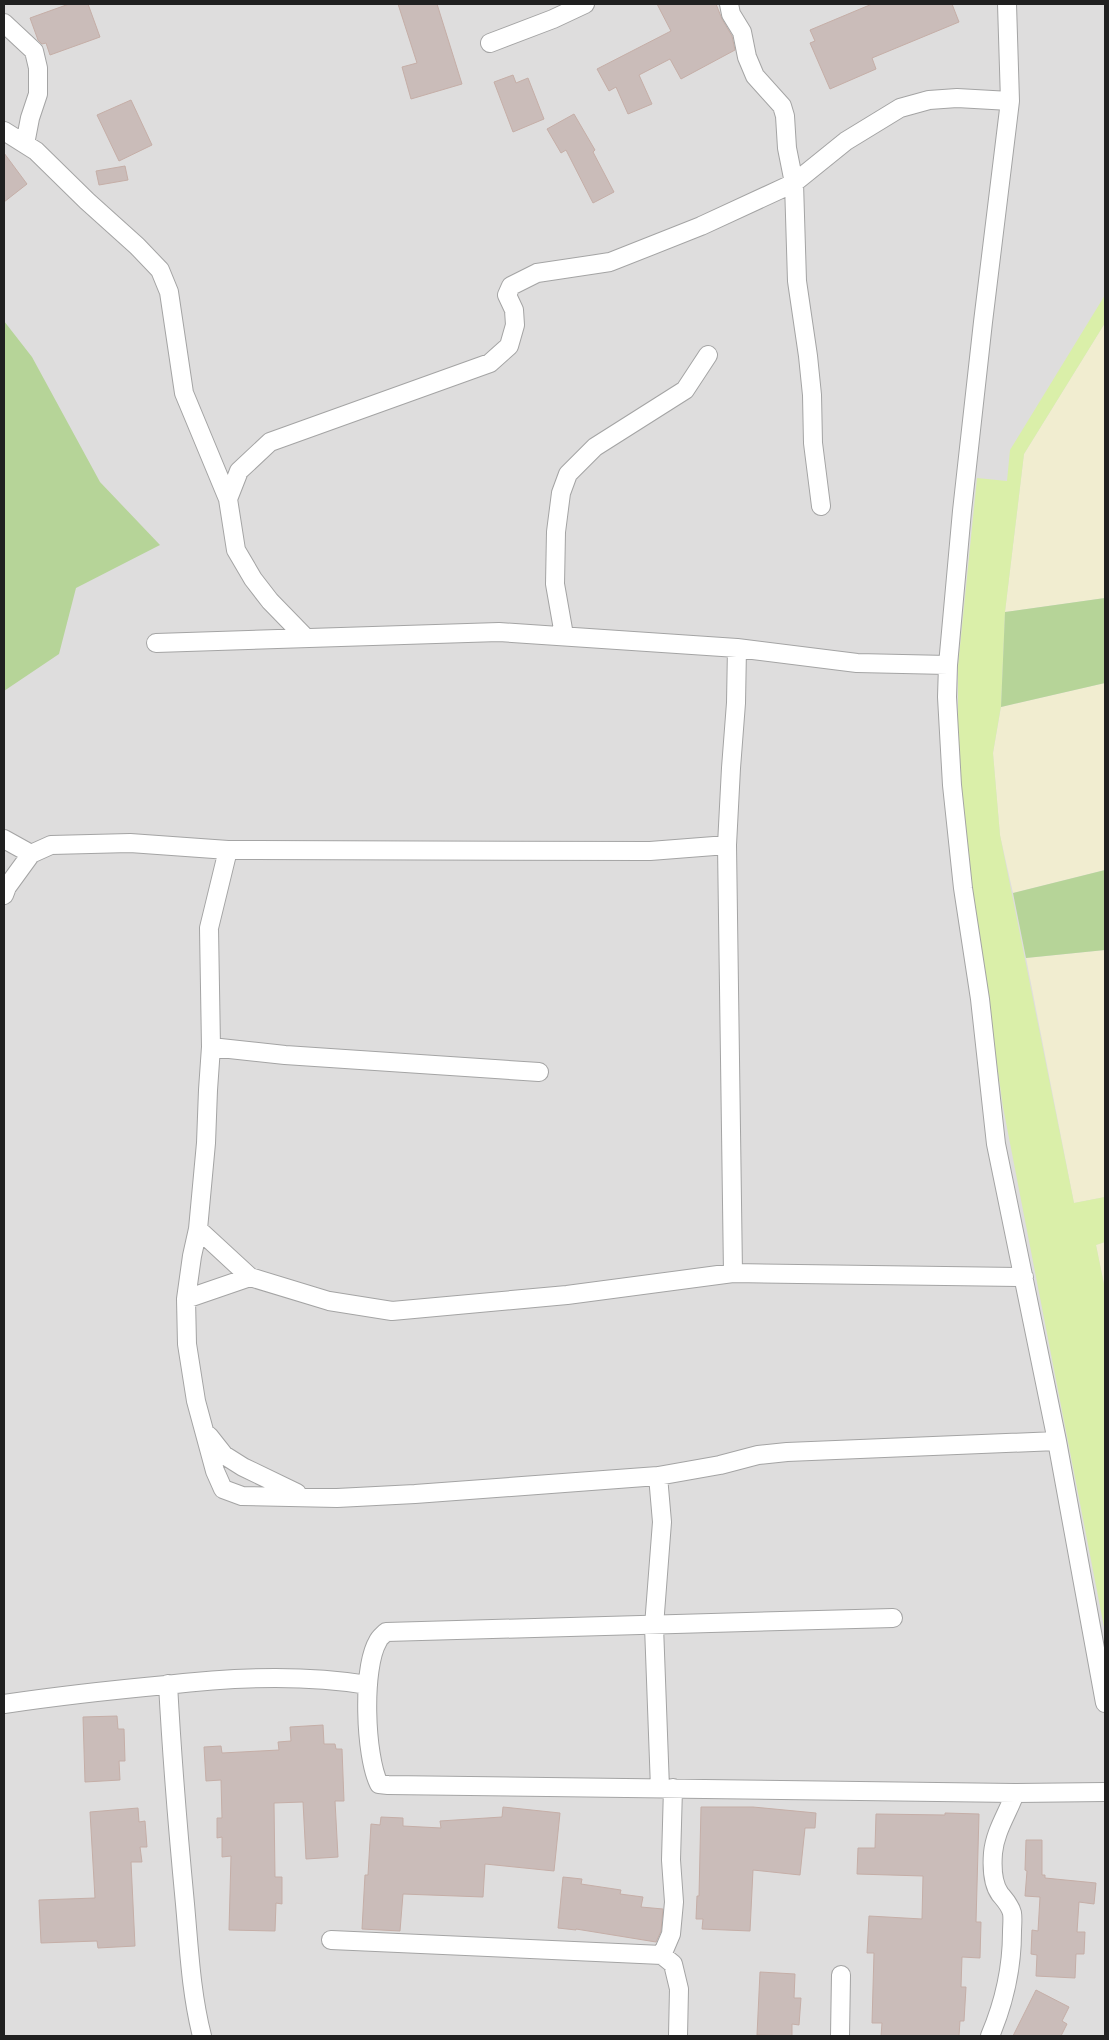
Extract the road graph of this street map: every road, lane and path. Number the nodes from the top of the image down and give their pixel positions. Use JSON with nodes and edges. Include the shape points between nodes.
{"nodes":[{"id":1,"x":585,"y":4,"type":"edge"},
{"id":2,"x":729,"y":4,"type":"edge"},
{"id":3,"x":1007,"y":4,"type":"edge"},
{"id":4,"x":4,"y":23,"type":"edge"},
{"id":5,"x":490,"y":43,"type":"dead end"},
{"id":6,"x":1010,"y":101,"type":"junction"},
{"id":7,"x":4,"y":131,"type":"edge"},
{"id":8,"x":24,"y":144,"type":"junction"},
{"id":9,"x":794,"y":183,"type":"junction"},
{"id":10,"x":708,"y":355,"type":"dead end"},
{"id":11,"x":228,"y":499,"type":"junction"},
{"id":12,"x":821,"y":506,"type":"dead end"},
{"id":13,"x":564,"y":635,"type":"junction"},
{"id":14,"x":306,"y":638,"type":"junction"},
{"id":15,"x":156,"y":643,"type":"dead end"},
{"id":16,"x":737,"y":648,"type":"junction"},
{"id":17,"x":948,"y":665,"type":"junction"},
{"id":18,"x":4,"y":839,"type":"edge"},
{"id":19,"x":727,"y":845,"type":"junction"},
{"id":20,"x":228,"y":850,"type":"junction"},
{"id":21,"x":31,"y":854,"type":"junction"},
{"id":22,"x":4,"y":895,"type":"edge"},
{"id":23,"x":211,"y":1047,"type":"junction"},
{"id":24,"x":539,"y":1072,"type":"dead end"},
{"id":25,"x":198,"y":1229,"type":"junction"},
{"id":26,"x":733,"y":1274,"type":"junction"},
{"id":27,"x":250,"y":1277,"type":"junction"},
{"id":28,"x":1024,"y":1277,"type":"junction"},
{"id":29,"x":186,"y":1300,"type":"junction"},
{"id":30,"x":202,"y":1426,"type":"junction"},
{"id":31,"x":1057,"y":1441,"type":"junction"},
{"id":32,"x":658,"y":1476,"type":"junction"},
{"id":33,"x":301,"y":1496,"type":"junction"},
{"id":34,"x":893,"y":1618,"type":"dead end"},
{"id":35,"x":654,"y":1626,"type":"junction"},
{"id":36,"x":168,"y":1684,"type":"junction"},
{"id":37,"x":368,"y":1685,"type":"junction"},
{"id":38,"x":1105,"y":1703,"type":"edge"},
{"id":39,"x":4,"y":1704,"type":"edge"},
{"id":40,"x":667,"y":1788,"type":"junction"},
{"id":41,"x":1015,"y":1792,"type":"junction"},
{"id":42,"x":1105,"y":1792,"type":"edge"},
{"id":43,"x":331,"y":1940,"type":"dead end"},
{"id":44,"x":662,"y":1955,"type":"junction"},
{"id":45,"x":841,"y":1974,"type":"dead end"},
{"id":46,"x":202,"y":2036,"type":"edge"},
{"id":47,"x":678,"y":2036,"type":"edge"},
{"id":48,"x":840,"y":2036,"type":"edge"},
{"id":49,"x":990,"y":2036,"type":"edge"}],
"edges":[{"from":1,"to":5,"type":"street"},
{"from":2,"to":9,"type":"street","via":[[742,32],[755,76],[782,106]]},
{"from":3,"to":6,"type":"street"},
{"from":4,"to":8,"type":"street","via":[[34,52],[38,68],[38,94]]},
{"from":6,"to":9,"type":"street","via":[[957,98],[929,100],[900,108],[846,140]]},
{"from":6,"to":17,"type":"street","via":[[962,511]]},
{"from":7,"to":8,"type":"street"},
{"from":8,"to":11,"type":"street","via":[[160,270],[169,292],[184,393]]},
{"from":9,"to":11,"type":"street","via":[[701,226],[616,260],[537,273],[511,286],[507,296],[514,310],[515,325],[509,346],[499,357],[270,442],[239,471]]},
{"from":9,"to":12,"type":"street","via":[[797,281],[810,372],[813,443]]},
{"from":10,"to":13,"type":"street","via":[[685,390],[594,447],[568,474],[561,494],[555,584]]},
{"from":11,"to":14,"type":"street","via":[[236,550],[270,601]]},
{"from":13,"to":14,"type":"street","via":[[499,632]]},
{"from":13,"to":16,"type":"street"},
{"from":14,"to":15,"type":"street"},
{"from":16,"to":17,"type":"street","via":[[857,663]]},
{"from":16,"to":19,"type":"street"},
{"from":17,"to":28,"type":"street","via":[[952,785],[963,888],[980,999],[996,1144]]},
{"from":18,"to":21,"type":"street"},
{"from":19,"to":20,"type":"street","via":[[650,851]]},
{"from":19,"to":26,"type":"street"},
{"from":20,"to":21,"type":"street","via":[[130,843],[50,845]]},
{"from":20,"to":23,"type":"street","via":[[209,928]]},
{"from":21,"to":22,"type":"street"},
{"from":23,"to":24,"type":"street"},
{"from":23,"to":25,"type":"street"},
{"from":25,"to":27,"type":"street"},
{"from":25,"to":29,"type":"street"},
{"from":26,"to":27,"type":"street","via":[[567,1295],[392,1311],[329,1301]]},
{"from":26,"to":28,"type":"street"},
{"from":27,"to":29,"type":"street"},
{"from":28,"to":31,"type":"street"},
{"from":29,"to":30,"type":"street","via":[[188,1352]]},
{"from":30,"to":33,"type":"street","via":[[224,1455]]},
{"from":30,"to":33,"type":"street","via":[[223,1488],[242,1496]]},
{"from":31,"to":32,"type":"street","via":[[787,1452]]},
{"from":31,"to":38,"type":"street"},
{"from":32,"to":33,"type":"street","via":[[415,1494],[337,1498]]},
{"from":32,"to":35,"type":"street","via":[[662,1522]]},
{"from":34,"to":35,"type":"street"},
{"from":35,"to":37,"type":"street","via":[[386,1632],[378,1639],[370,1662]]},
{"from":35,"to":40,"type":"street"},
{"from":36,"to":37,"type":"street","via":[[256,1678]]},
{"from":36,"to":39,"type":"street"},
{"from":36,"to":46,"type":"street","via":[[173,1776],[195,2010]]},
{"from":37,"to":40,"type":"street","via":[[371,1761],[379,1784]]},
{"from":40,"to":41,"type":"street"},
{"from":40,"to":44,"type":"street","via":[[674,1902],[671,1934]]},
{"from":41,"to":42,"type":"street"},
{"from":41,"to":49,"type":"street","via":[[996,1834],[993,1854],[993,1877],[1012,1914],[1012,1959]]},
{"from":43,"to":44,"type":"street"},
{"from":44,"to":47,"type":"street","via":[[673,1964],[679,1989]]},
{"from":45,"to":48,"type":"street"}]}
